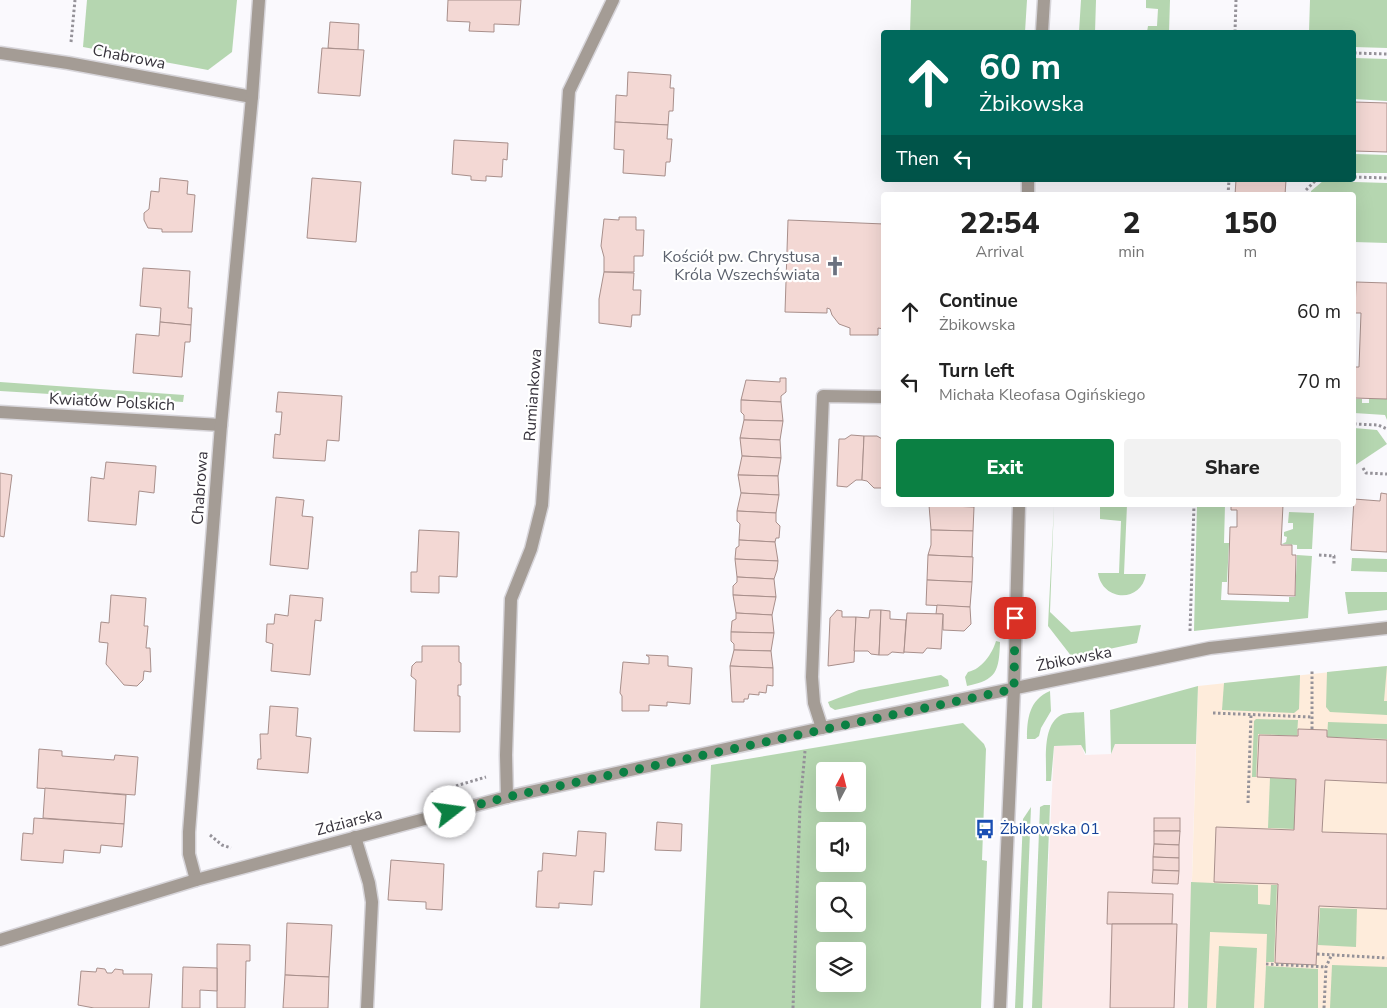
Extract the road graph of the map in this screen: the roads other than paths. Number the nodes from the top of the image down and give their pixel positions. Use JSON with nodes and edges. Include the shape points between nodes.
{"nodes":[{"id":1,"x":259,"y":0,"type":"edge"},
{"id":2,"x":612,"y":0,"type":"edge"},
{"id":3,"x":1044,"y":0,"type":"edge"},
{"id":4,"x":1042,"y":30,"type":"edge"},
{"id":5,"x":0,"y":53,"type":"edge"},
{"id":6,"x":252,"y":97,"type":"junction"},
{"id":7,"x":881,"y":397,"type":"edge"},
{"id":8,"x":0,"y":412,"type":"edge"},
{"id":9,"x":221,"y":425,"type":"junction"},
{"id":10,"x":1019,"y":507,"type":"edge"},
{"id":11,"x":1387,"y":628,"type":"edge"},
{"id":12,"x":1014,"y":689,"type":"junction"},
{"id":13,"x":822,"y":728,"type":"junction"},
{"id":14,"x":711,"y":753,"type":"joint"},
{"id":15,"x":507,"y":797,"type":"junction"},
{"id":16,"x":355,"y":837,"type":"junction"},
{"id":17,"x":196,"y":880,"type":"junction"},
{"id":18,"x":0,"y":940,"type":"edge"},
{"id":19,"x":368,"y":1008,"type":"edge"},
{"id":20,"x":1000,"y":1008,"type":"edge"}],
"edges":[{"from":1,"to":6,"type":"street","name":"Chabrowa"},
{"from":2,"to":15,"type":"street","name":"Rumiankowa","via":[[569,91],[542,505],[531,549],[511,599]]},
{"from":3,"to":4,"type":"street"},
{"from":5,"to":6,"type":"street","name":"Chabrowa","via":[[68,62]]},
{"from":6,"to":9,"type":"street","name":"Chabrowa"},
{"from":7,"to":13,"type":"street","via":[[823,396],[812,677],[814,703]]},
{"from":8,"to":9,"type":"street","name":"Kwiatów Polskich"},
{"from":9,"to":17,"type":"street","name":"Chabrowa","via":[[188,848]]},
{"from":10,"to":12,"type":"street"},
{"from":11,"to":12,"type":"street","name":"Żbikowska","via":[[1210,648]]},
{"from":12,"to":13,"type":"street","name":"Żbikowska"},
{"from":12,"to":20,"type":"street"},
{"from":13,"to":14,"type":"street","name":"Żbikowska"},
{"from":14,"to":15,"type":"street","name":"Zdziarska"},
{"from":15,"to":16,"type":"street","name":"Zdziarska"},
{"from":16,"to":17,"type":"street","name":"Zdziarska"},
{"from":16,"to":19,"type":"street","via":[[370,883],[372,902]]},
{"from":17,"to":18,"type":"street","name":"Zdziarska"}]}
